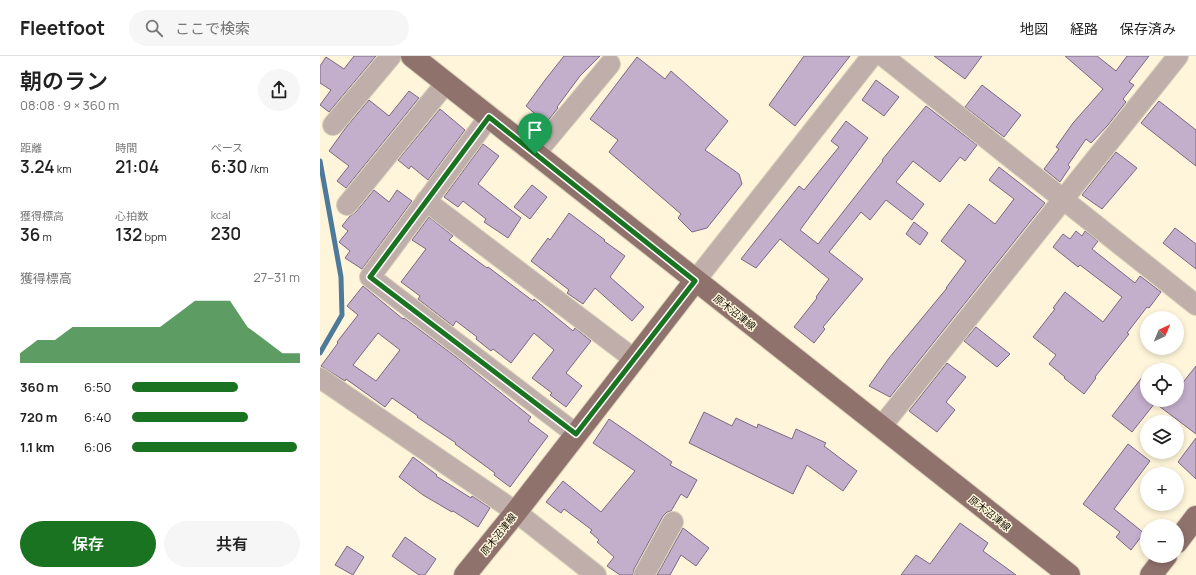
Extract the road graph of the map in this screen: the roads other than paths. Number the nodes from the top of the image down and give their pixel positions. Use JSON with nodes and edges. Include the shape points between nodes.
{"nodes":[{"id":1,"x":391,"y":56,"type":"edge"},
{"id":2,"x":412,"y":56,"type":"edge"},
{"id":3,"x":872,"y":56,"type":"edge"},
{"id":4,"x":883,"y":56,"type":"edge"},
{"id":5,"x":1178,"y":56,"type":"edge"},
{"id":6,"x":610,"y":64,"type":"dead end"},
{"id":7,"x":446,"y":83,"type":"junction"},
{"id":8,"x":489,"y":117,"type":"junction"},
{"id":9,"x":333,"y":125,"type":"dead end"},
{"id":10,"x":535,"y":154,"type":"junction"},
{"id":11,"x":1064,"y":200,"type":"junction"},
{"id":12,"x":426,"y":201,"type":"junction"},
{"id":13,"x":347,"y":205,"type":"dead end"},
{"id":14,"x":695,"y":281,"type":"junction"},
{"id":15,"x":1196,"y":305,"type":"edge"},
{"id":16,"x":634,"y":359,"type":"junction"},
{"id":17,"x":320,"y":378,"type":"edge"},
{"id":18,"x":881,"y":427,"type":"junction"},
{"id":19,"x":576,"y":434,"type":"junction"},
{"id":20,"x":516,"y":512,"type":"junction"},
{"id":21,"x":1196,"y":517,"type":"edge"},
{"id":22,"x":673,"y":522,"type":"dead end"},
{"id":23,"x":1184,"y":533,"type":"edge"},
{"id":24,"x":1160,"y":563,"type":"edge"},
{"id":25,"x":465,"y":575,"type":"edge"},
{"id":26,"x":596,"y":575,"type":"edge"},
{"id":27,"x":644,"y":575,"type":"edge"},
{"id":28,"x":1069,"y":575,"type":"edge"},
{"id":29,"x":1151,"y":575,"type":"edge"}],
"edges":[{"from":1,"to":9,"type":"street"},
{"from":2,"to":7,"type":"main road"},
{"from":3,"to":14,"type":"street"},
{"from":4,"to":11,"type":"street"},
{"from":5,"to":11,"type":"street"},
{"from":6,"to":10,"type":"street"},
{"from":7,"to":8,"type":"main road"},
{"from":7,"to":13,"type":"street"},
{"from":8,"to":10,"type":"main road"},
{"from":8,"to":12,"type":"street"},
{"from":10,"to":14,"type":"main road"},
{"from":11,"to":15,"type":"street"},
{"from":11,"to":18,"type":"street"},
{"from":12,"to":16,"type":"street"},
{"from":12,"to":19,"type":"street","via":[[370,277]]},
{"from":14,"to":16,"type":"main road","name":"原木沼津線"},
{"from":14,"to":18,"type":"main road","name":"原木沼津線"},
{"from":16,"to":19,"type":"main road","name":"原木沼津線"},
{"from":17,"to":20,"type":"street"},
{"from":18,"to":28,"type":"main road","name":"原木沼津線"},
{"from":19,"to":20,"type":"main road","name":"原木沼津線"},
{"from":20,"to":25,"type":"main road","name":"原木沼津線"},
{"from":20,"to":26,"type":"street"},
{"from":21,"to":23,"type":"main road"},
{"from":22,"to":27,"type":"street"},
{"from":24,"to":29,"type":"main road"}]}
